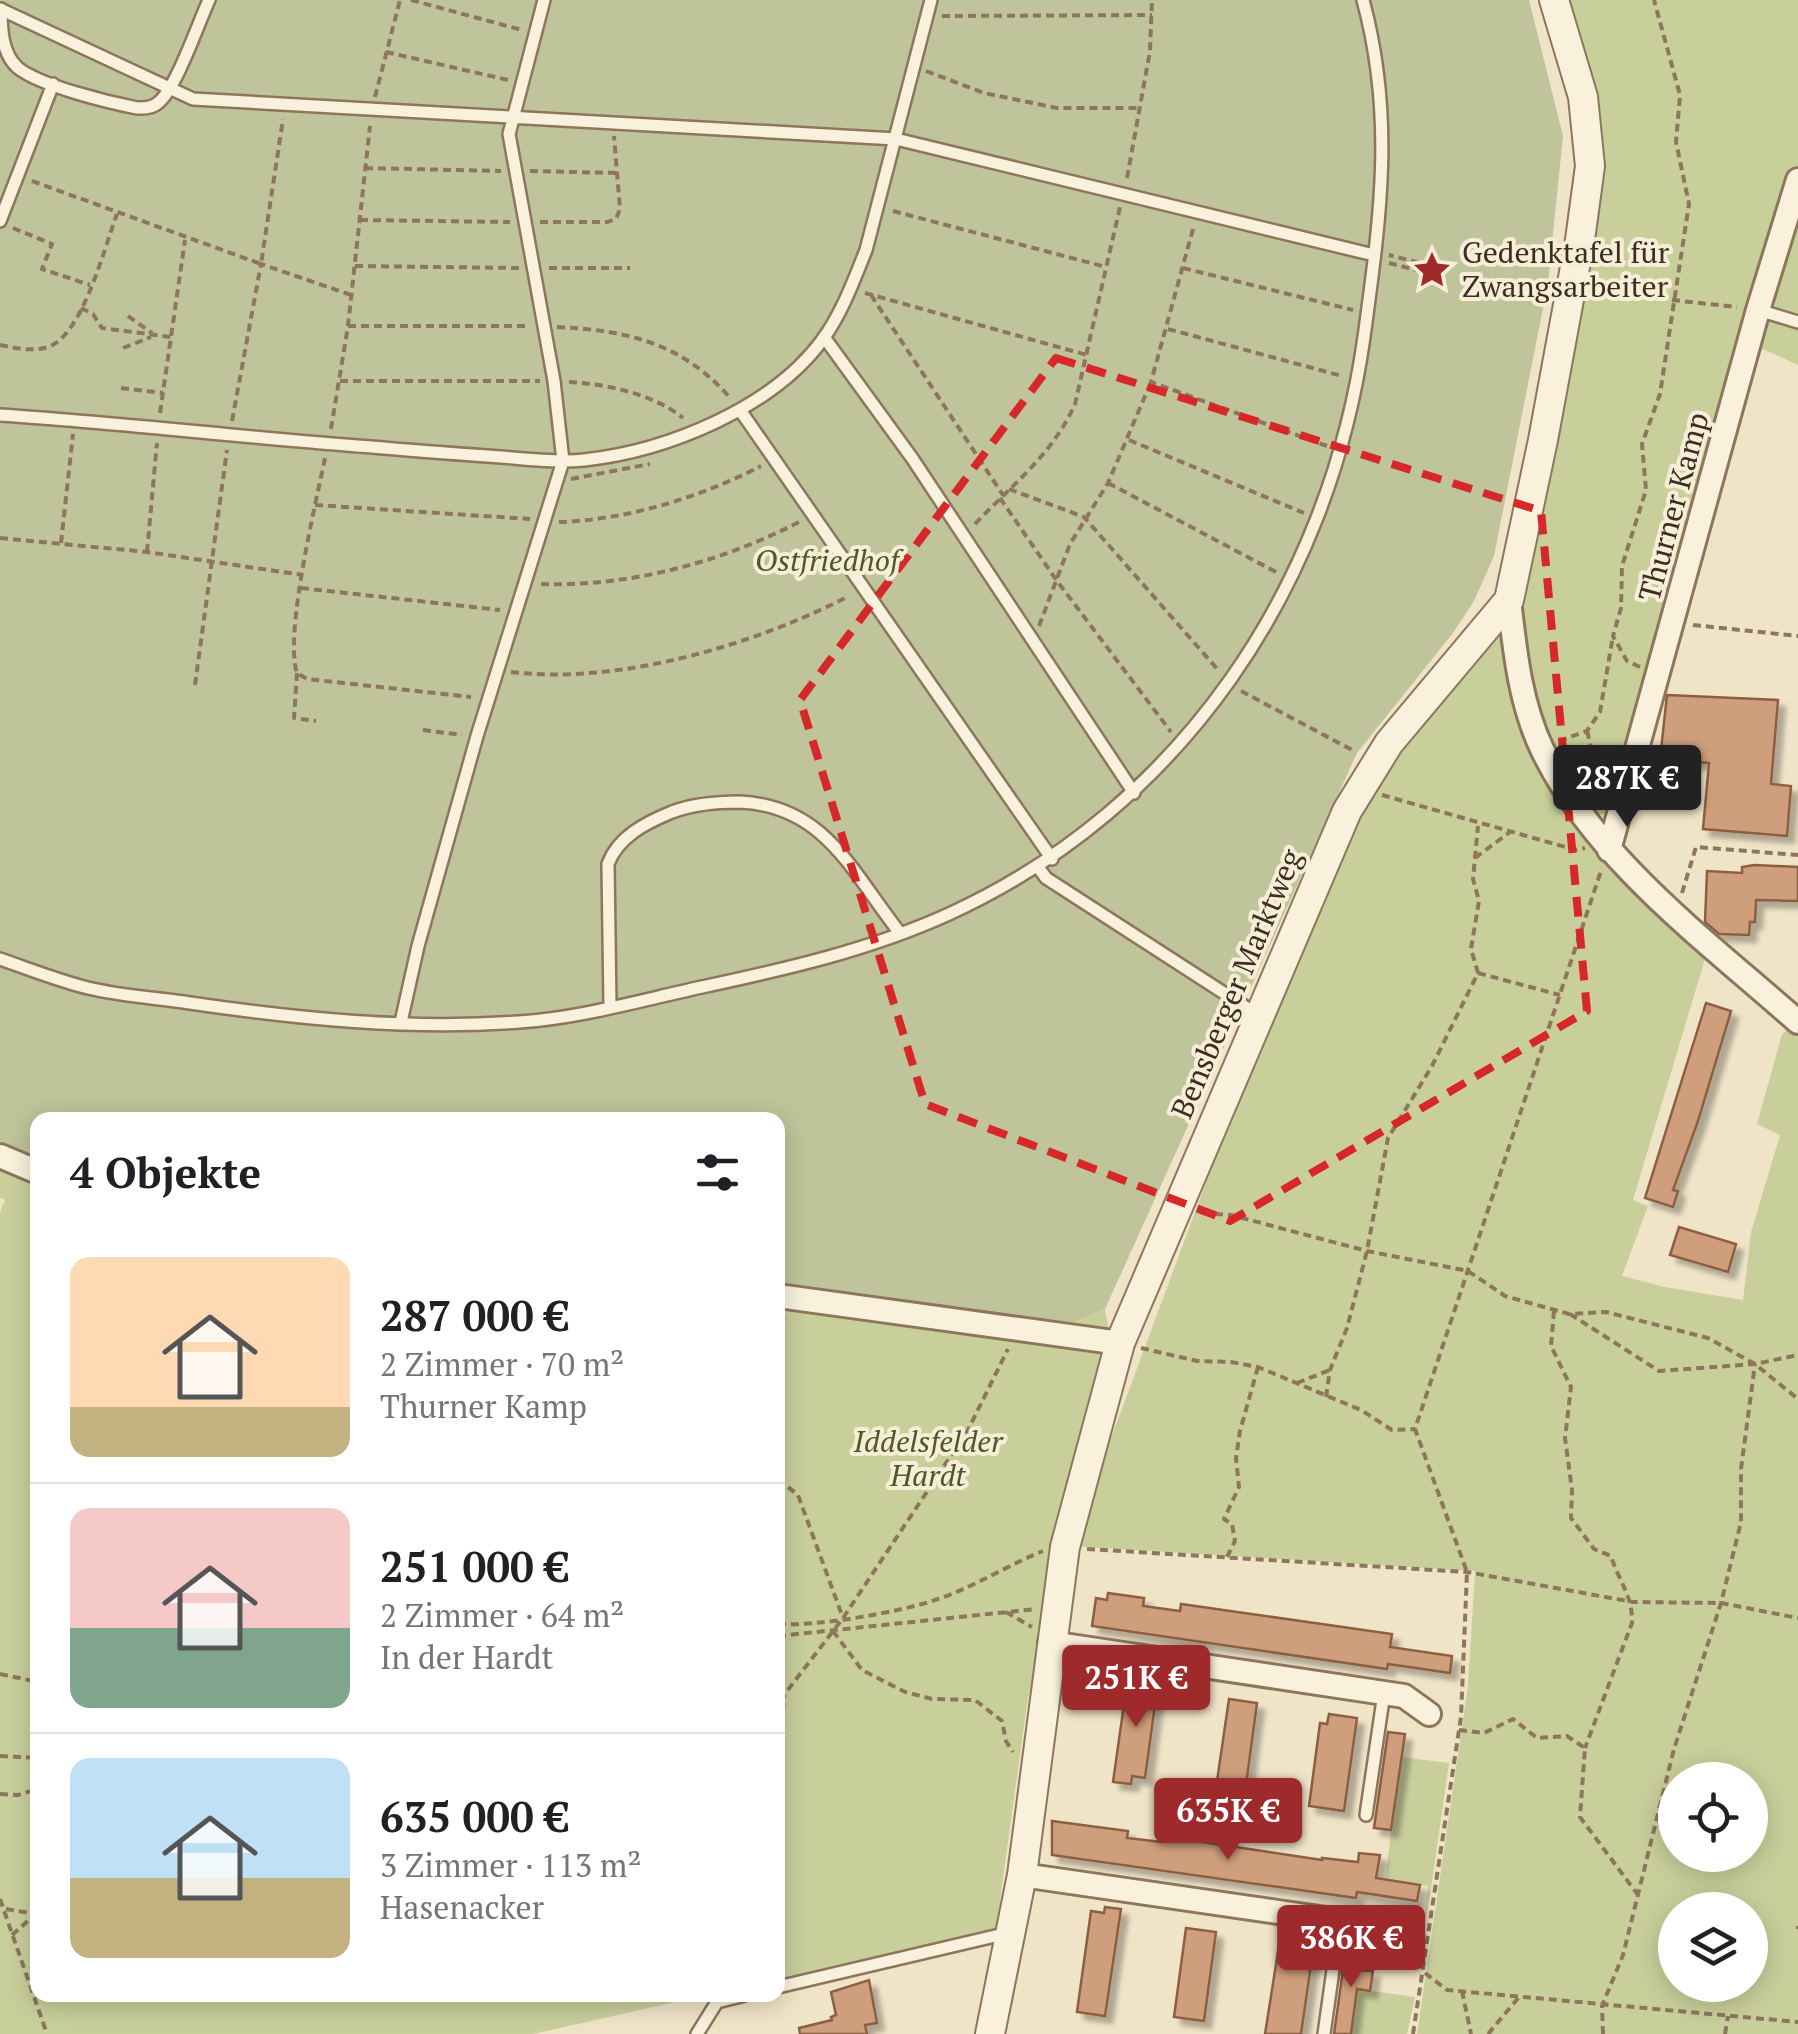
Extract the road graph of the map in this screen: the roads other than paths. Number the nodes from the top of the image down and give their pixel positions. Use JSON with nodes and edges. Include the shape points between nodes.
{"nodes":[{"id":1,"x":209,"y":0,"type":"edge"},
{"id":2,"x":544,"y":0,"type":"edge"},
{"id":3,"x":931,"y":0,"type":"edge"},
{"id":4,"x":1363,"y":0,"type":"edge"},
{"id":5,"x":1554,"y":0,"type":"edge"},
{"id":6,"x":0,"y":9,"type":"edge"},
{"id":7,"x":52,"y":84,"type":"junction"},
{"id":8,"x":170,"y":88,"type":"junction"},
{"id":9,"x":513,"y":118,"type":"junction"},
{"id":10,"x":896,"y":139,"type":"junction"},
{"id":11,"x":1798,"y":180,"type":"edge"},
{"id":12,"x":0,"y":222,"type":"edge"},
{"id":13,"x":1374,"y":255,"type":"junction"},
{"id":14,"x":1758,"y":310,"type":"junction"},
{"id":15,"x":1798,"y":322,"type":"edge"},
{"id":16,"x":824,"y":338,"type":"junction"},
{"id":17,"x":740,"y":410,"type":"junction"},
{"id":18,"x":0,"y":414,"type":"edge"},
{"id":19,"x":563,"y":461,"type":"junction"},
{"id":20,"x":1509,"y":600,"type":"junction"},
{"id":21,"x":1134,"y":794,"type":"junction"},
{"id":22,"x":1606,"y":846,"type":"junction"},
{"id":23,"x":1052,"y":859,"type":"junction"},
{"id":24,"x":1038,"y":867,"type":"junction"},
{"id":25,"x":900,"y":933,"type":"junction"},
{"id":26,"x":0,"y":959,"type":"edge"},
{"id":27,"x":610,"y":1007,"type":"junction"},
{"id":28,"x":1259,"y":1016,"type":"junction"},
{"id":29,"x":401,"y":1022,"type":"junction"},
{"id":30,"x":1798,"y":1022,"type":"edge"},
{"id":31,"x":0,"y":1156,"type":"edge"},
{"id":32,"x":30,"y":1169,"type":"edge"},
{"id":33,"x":785,"y":1297,"type":"edge"},
{"id":34,"x":1120,"y":1343,"type":"junction"},
{"id":35,"x":1051,"y":1640,"type":"junction"},
{"id":36,"x":1384,"y":1693,"type":"junction"},
{"id":37,"x":1430,"y":1714,"type":"dead end"},
{"id":38,"x":1366,"y":1815,"type":"dead end"},
{"id":39,"x":1022,"y":1875,"type":"junction"},
{"id":40,"x":1340,"y":1920,"type":"junction"},
{"id":41,"x":1012,"y":1932,"type":"junction"},
{"id":42,"x":1394,"y":1940,"type":"dead end"},
{"id":43,"x":785,"y":1985,"type":"edge"},
{"id":44,"x":717,"y":2002,"type":"edge"},
{"id":45,"x":697,"y":2034,"type":"edge"},
{"id":46,"x":990,"y":2034,"type":"edge"},
{"id":47,"x":1324,"y":2034,"type":"edge"}],
"edges":[{"from":1,"to":8,"type":"lane"},
{"from":2,"to":9,"type":"lane"},
{"from":3,"to":10,"type":"lane"},
{"from":4,"to":13,"type":"lane","via":[[1383,102]]},
{"from":5,"to":20,"type":"street","name":"Bensberger Marktweg","via":[[1583,97],[1590,166],[1544,440]]},
{"from":6,"to":7,"type":"lane","via":[[6,49],[18,67]]},
{"from":6,"to":8,"type":"lane"},
{"from":7,"to":8,"type":"lane","via":[[137,108],[159,102]]},
{"from":7,"to":12,"type":"lane"},
{"from":8,"to":9,"type":"lane","via":[[194,98]]},
{"from":9,"to":10,"type":"lane"},
{"from":9,"to":19,"type":"lane","via":[[510,134]]},
{"from":10,"to":13,"type":"lane"},
{"from":10,"to":16,"type":"lane","via":[[851,288]]},
{"from":11,"to":14,"type":"street","name":"Thurner Kamp"},
{"from":13,"to":21,"type":"lane","via":[[1358,380],[1340,451],[1291,580],[1230,683]]},
{"from":14,"to":15,"type":"lane"},
{"from":14,"to":22,"type":"street","name":"Thurner Kamp"},
{"from":16,"to":17,"type":"lane","via":[[800,367]]},
{"from":16,"to":21,"type":"lane"},
{"from":17,"to":19,"type":"lane","via":[[623,452]]},
{"from":17,"to":23,"type":"lane"},
{"from":18,"to":19,"type":"lane"},
{"from":19,"to":29,"type":"lane","via":[[477,736]]},
{"from":20,"to":22,"type":"street","via":[[1519,681],[1541,748]]},
{"from":20,"to":28,"type":"street","name":"Bensberger Marktweg","via":[[1369,772]]},
{"from":21,"to":23,"type":"lane"},
{"from":22,"to":30,"type":"street"},
{"from":23,"to":24,"type":"lane"},
{"from":24,"to":25,"type":"lane"},
{"from":24,"to":28,"type":"lane"},
{"from":25,"to":27,"type":"lane","via":[[784,969]]},
{"from":25,"to":27,"type":"lane","via":[[828,838],[792,812],[726,802],[676,810],[633,832],[608,864]]},
{"from":26,"to":29,"type":"lane","via":[[90,988],[304,1020]]},
{"from":27,"to":29,"type":"lane","via":[[521,1022]]},
{"from":28,"to":34,"type":"street","name":"Bensberger Marktweg"},
{"from":31,"to":32,"type":"street"},
{"from":33,"to":34,"type":"street"},
{"from":34,"to":35,"type":"street","name":"Bensberger Marktweg","via":[[1064,1547]]},
{"from":35,"to":36,"type":"street"},
{"from":35,"to":39,"type":"street","name":"Bensberger Marktweg"},
{"from":36,"to":37,"type":"street","via":[[1404,1696]]},
{"from":36,"to":38,"type":"lane"},
{"from":39,"to":40,"type":"street"},
{"from":39,"to":41,"type":"street","name":"Bensberger Marktweg"},
{"from":40,"to":42,"type":"street","via":[[1368,1925]]},
{"from":40,"to":47,"type":"lane"},
{"from":41,"to":43,"type":"lane"},
{"from":41,"to":46,"type":"street","name":"Bensberger Marktweg"},
{"from":44,"to":45,"type":"lane"}]}
